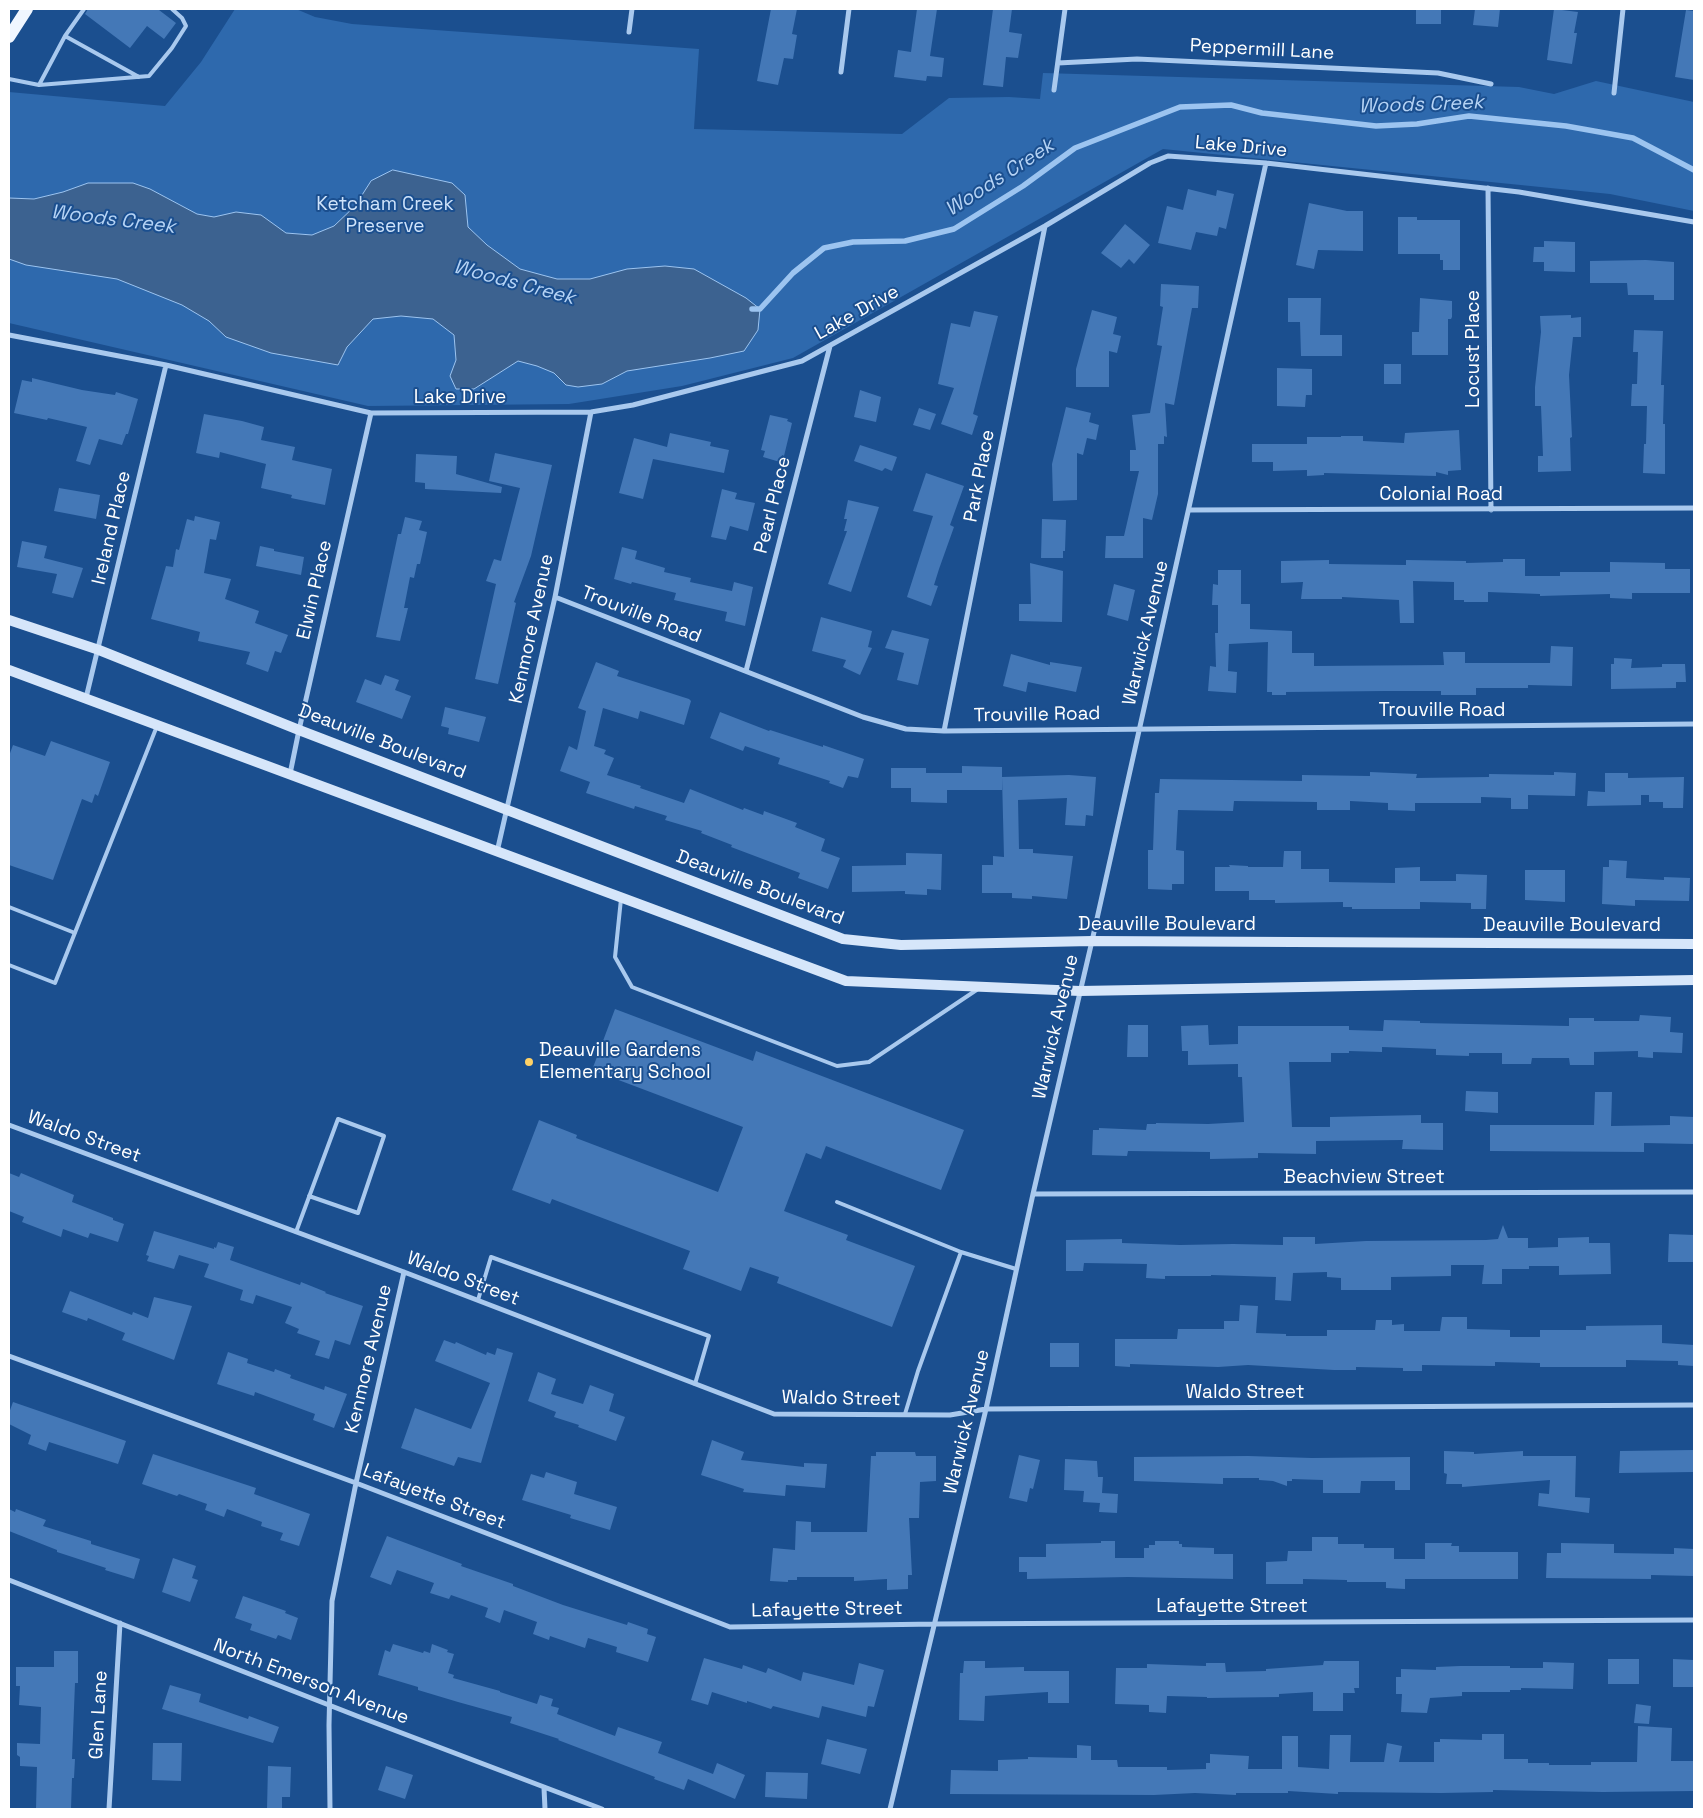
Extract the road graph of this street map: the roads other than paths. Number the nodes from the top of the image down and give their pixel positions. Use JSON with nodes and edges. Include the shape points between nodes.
{"nodes":[{"id":1,"x":27,"y":9,"type":"edge"},
{"id":2,"x":84,"y":9,"type":"edge"},
{"id":3,"x":172,"y":9,"type":"edge"},
{"id":4,"x":632,"y":9,"type":"edge"},
{"id":5,"x":849,"y":9,"type":"edge"},
{"id":6,"x":1065,"y":9,"type":"edge"},
{"id":7,"x":1624,"y":9,"type":"edge"},
{"id":8,"x":629,"y":32,"type":"dead end"},
{"id":9,"x":9,"y":36,"type":"edge"},
{"id":10,"x":65,"y":36,"type":"junction"},
{"id":11,"x":1058,"y":63,"type":"junction"},
{"id":12,"x":841,"y":72,"type":"dead end"},
{"id":13,"x":139,"y":77,"type":"junction"},
{"id":14,"x":9,"y":79,"type":"edge"},
{"id":15,"x":1491,"y":84,"type":"dead end"},
{"id":16,"x":40,"y":85,"type":"junction"},
{"id":17,"x":1054,"y":90,"type":"dead end"},
{"id":18,"x":1614,"y":93,"type":"dead end"},
{"id":19,"x":1266,"y":163,"type":"junction"},
{"id":20,"x":1488,"y":188,"type":"junction"},
{"id":21,"x":1694,"y":222,"type":"edge"},
{"id":22,"x":1045,"y":226,"type":"junction"},
{"id":23,"x":9,"y":335,"type":"edge"},
{"id":24,"x":830,"y":346,"type":"junction"},
{"id":25,"x":166,"y":365,"type":"junction"},
{"id":26,"x":591,"y":412,"type":"junction"},
{"id":27,"x":371,"y":413,"type":"junction"},
{"id":28,"x":1694,"y":508,"type":"edge"},
{"id":29,"x":1189,"y":510,"type":"junction"},
{"id":30,"x":1491,"y":510,"type":"junction"},
{"id":31,"x":555,"y":597,"type":"junction"},
{"id":32,"x":9,"y":620,"type":"edge"},
{"id":33,"x":98,"y":650,"type":"junction"},
{"id":34,"x":9,"y":670,"type":"edge"},
{"id":35,"x":746,"y":671,"type":"junction"},
{"id":36,"x":86,"y":698,"type":"junction"},
{"id":37,"x":158,"y":724,"type":"junction"},
{"id":38,"x":1694,"y":724,"type":"edge"},
{"id":39,"x":1140,"y":728,"type":"junction"},
{"id":40,"x":299,"y":730,"type":"junction"},
{"id":41,"x":944,"y":731,"type":"junction"},
{"id":42,"x":290,"y":774,"type":"junction"},
{"id":43,"x":507,"y":809,"type":"junction"},
{"id":44,"x":497,"y":852,"type":"junction"},
{"id":45,"x":621,"y":896,"type":"junction"},
{"id":46,"x":9,"y":907,"type":"edge"},
{"id":47,"x":75,"y":933,"type":"junction"},
{"id":48,"x":1092,"y":942,"type":"junction"},
{"id":49,"x":1694,"y":944,"type":"edge"},
{"id":50,"x":9,"y":965,"type":"edge"},
{"id":51,"x":1694,"y":980,"type":"edge"},
{"id":52,"x":980,"y":988,"type":"junction"},
{"id":53,"x":1080,"y":991,"type":"junction"},
{"id":54,"x":9,"y":1125,"type":"edge"},
{"id":55,"x":1694,"y":1192,"type":"edge"},
{"id":56,"x":1033,"y":1194,"type":"junction"},
{"id":57,"x":309,"y":1196,"type":"junction"},
{"id":58,"x":837,"y":1202,"type":"dead end"},
{"id":59,"x":296,"y":1232,"type":"junction"},
{"id":60,"x":961,"y":1252,"type":"junction"},
{"id":61,"x":1016,"y":1270,"type":"junction"},
{"id":62,"x":404,"y":1272,"type":"junction"},
{"id":63,"x":478,"y":1300,"type":"junction"},
{"id":64,"x":9,"y":1356,"type":"edge"},
{"id":65,"x":695,"y":1384,"type":"junction"},
{"id":66,"x":1694,"y":1405,"type":"edge"},
{"id":67,"x":986,"y":1409,"type":"junction"},
{"id":68,"x":905,"y":1414,"type":"junction"},
{"id":69,"x":356,"y":1483,"type":"junction"},
{"id":70,"x":9,"y":1580,"type":"edge"},
{"id":71,"x":1694,"y":1620,"type":"edge"},
{"id":72,"x":120,"y":1623,"type":"junction"},
{"id":73,"x":936,"y":1624,"type":"junction"},
{"id":74,"x":330,"y":1705,"type":"junction"},
{"id":75,"x":544,"y":1788,"type":"junction"},
{"id":76,"x":108,"y":1809,"type":"edge"},
{"id":77,"x":330,"y":1809,"type":"edge"},
{"id":78,"x":545,"y":1809,"type":"edge"},
{"id":79,"x":602,"y":1809,"type":"edge"},
{"id":80,"x":890,"y":1809,"type":"edge"}],
"edges":[{"from":1,"to":9,"type":"main road"},
{"from":2,"to":10,"type":"lane"},
{"from":3,"to":13,"type":"lane","via":[[186,26],[149,76]]},
{"from":4,"to":8,"type":"street"},
{"from":5,"to":12,"type":"street"},
{"from":6,"to":11,"type":"street"},
{"from":7,"to":18,"type":"street"},
{"from":10,"to":13,"type":"lane"},
{"from":10,"to":16,"type":"lane"},
{"from":11,"to":15,"type":"street","name":"Peppermill Lane","via":[[1137,59],[1419,72]]},
{"from":11,"to":17,"type":"street"},
{"from":13,"to":16,"type":"lane"},
{"from":14,"to":16,"type":"lane"},
{"from":19,"to":20,"type":"street","name":"Lake Drive"},
{"from":19,"to":22,"type":"street","name":"Lake Drive","via":[[1168,156],[1150,163]]},
{"from":19,"to":29,"type":"street","name":"Warwick Avenue"},
{"from":20,"to":21,"type":"street","name":"Lake Drive"},
{"from":20,"to":30,"type":"street","name":"Locust Place"},
{"from":22,"to":24,"type":"street","name":"Lake Drive"},
{"from":22,"to":41,"type":"street","name":"Park Place"},
{"from":23,"to":25,"type":"street","name":"Lake Drive"},
{"from":24,"to":26,"type":"street","name":"Lake Drive","via":[[802,361],[633,405]]},
{"from":24,"to":35,"type":"street","name":"Pearl Place"},
{"from":25,"to":27,"type":"street","name":"Lake Drive"},
{"from":25,"to":33,"type":"street","name":"Ireland Place"},
{"from":26,"to":27,"type":"street","name":"Lake Drive"},
{"from":26,"to":31,"type":"street","name":"Kenmore Avenue"},
{"from":27,"to":40,"type":"street","name":"Elwin Place"},
{"from":28,"to":30,"type":"street","name":"Colonial Road"},
{"from":29,"to":30,"type":"street","name":"Colonial Road"},
{"from":29,"to":39,"type":"street","name":"Warwick Avenue"},
{"from":31,"to":35,"type":"street","name":"Trouville Road"},
{"from":31,"to":43,"type":"street","name":"Kenmore Avenue"},
{"from":32,"to":33,"type":"street","name":"Deauville Boulevard"},
{"from":33,"to":36,"type":"street","name":"Ireland Place"},
{"from":33,"to":40,"type":"street","name":"Deauville Boulevard"},
{"from":34,"to":36,"type":"street"},
{"from":35,"to":41,"type":"street","name":"Trouville Road","via":[[885,725],[906,730]]},
{"from":36,"to":37,"type":"street"},
{"from":37,"to":42,"type":"street"},
{"from":37,"to":47,"type":"lane"},
{"from":38,"to":39,"type":"street","name":"Trouville Road"},
{"from":39,"to":41,"type":"street","name":"Trouville Road"},
{"from":39,"to":48,"type":"street","name":"Warwick Avenue"},
{"from":40,"to":42,"type":"street","name":"Elwin Place"},
{"from":40,"to":43,"type":"street","name":"Deauville Boulevard"},
{"from":42,"to":44,"type":"street"},
{"from":43,"to":44,"type":"street","name":"Kenmore Avenue"},
{"from":43,"to":48,"type":"street","name":"Deauville Boulevard","via":[[843,939],[901,945]]},
{"from":44,"to":45,"type":"street"},
{"from":45,"to":52,"type":"street","via":[[846,981]]},
{"from":45,"to":52,"type":"lane","via":[[615,957],[632,987],[837,1066],[869,1062]]},
{"from":46,"to":47,"type":"lane"},
{"from":47,"to":50,"type":"lane","via":[[55,982]]},
{"from":48,"to":49,"type":"street","name":"Deauville Boulevard"},
{"from":48,"to":53,"type":"street","name":"Warwick Avenue"},
{"from":51,"to":53,"type":"street"},
{"from":52,"to":53,"type":"street"},
{"from":53,"to":56,"type":"street","name":"Warwick Avenue"},
{"from":54,"to":59,"type":"street","name":"Waldo Street"},
{"from":55,"to":56,"type":"street","name":"Beachview Street"},
{"from":56,"to":61,"type":"street","name":"Warwick Avenue"},
{"from":57,"to":57,"type":"lane","via":[[338,1119],[384,1136],[358,1213]]},
{"from":57,"to":59,"type":"lane"},
{"from":58,"to":60,"type":"lane"},
{"from":59,"to":62,"type":"street","name":"Waldo Street"},
{"from":60,"to":61,"type":"lane"},
{"from":60,"to":68,"type":"lane"},
{"from":61,"to":67,"type":"street","name":"Warwick Avenue"},
{"from":62,"to":63,"type":"street","name":"Waldo Street"},
{"from":62,"to":69,"type":"street","name":"Kenmore Avenue"},
{"from":63,"to":65,"type":"street","name":"Waldo Street"},
{"from":63,"to":65,"type":"lane","via":[[491,1257],[708,1336]]},
{"from":64,"to":69,"type":"street","name":"Lafayette Street"},
{"from":65,"to":68,"type":"street","name":"Waldo Street","via":[[774,1414]]},
{"from":66,"to":67,"type":"street","name":"Waldo Street"},
{"from":67,"to":68,"type":"street","name":"Waldo Street","via":[[950,1414]]},
{"from":67,"to":73,"type":"street","name":"Warwick Avenue"},
{"from":69,"to":73,"type":"street","name":"Lafayette Street","via":[[730,1627]]},
{"from":69,"to":74,"type":"street","name":"Kenmore Avenue","via":[[332,1601]]},
{"from":70,"to":72,"type":"street","name":"North Emerson Avenue"},
{"from":71,"to":73,"type":"street","name":"Lafayette Street"},
{"from":72,"to":74,"type":"street","name":"North Emerson Avenue"},
{"from":72,"to":76,"type":"street","name":"Glen Lane"},
{"from":73,"to":80,"type":"street","name":"Warwick Avenue"},
{"from":74,"to":75,"type":"street","name":"North Emerson Avenue"},
{"from":74,"to":77,"type":"street","name":"Kenmore Avenue"},
{"from":75,"to":78,"type":"street"},
{"from":75,"to":79,"type":"street","name":"North Emerson Avenue"}]}
